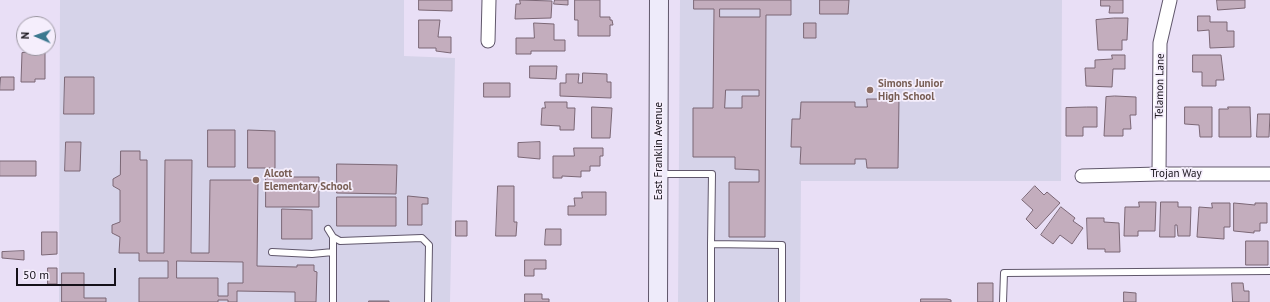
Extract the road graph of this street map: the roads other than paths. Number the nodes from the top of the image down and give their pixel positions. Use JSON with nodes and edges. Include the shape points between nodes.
{"nodes":[{"id":1,"x":489,"y":0,"type":"edge"},
{"id":2,"x":659,"y":0,"type":"edge"},
{"id":3,"x":1170,"y":0,"type":"edge"},
{"id":4,"x":488,"y":41,"type":"dead end"},
{"id":5,"x":659,"y":174,"type":"junction"},
{"id":6,"x":1159,"y":174,"type":"junction"},
{"id":7,"x":1270,"y":174,"type":"edge"},
{"id":8,"x":1082,"y":176,"type":"dead end"},
{"id":9,"x":328,"y":229,"type":"dead end"},
{"id":10,"x":332,"y":237,"type":"junction"},
{"id":11,"x":712,"y":244,"type":"junction"},
{"id":12,"x":272,"y":252,"type":"dead end"},
{"id":13,"x":333,"y":252,"type":"junction"},
{"id":14,"x":1270,"y":271,"type":"edge"},
{"id":15,"x":333,"y":302,"type":"edge"},
{"id":16,"x":428,"y":302,"type":"edge"},
{"id":17,"x":658,"y":302,"type":"edge"},
{"id":18,"x":711,"y":302,"type":"edge"},
{"id":19,"x":782,"y":302,"type":"edge"},
{"id":20,"x":1003,"y":302,"type":"edge"}],
"edges":[{"from":1,"to":4,"type":"street"},
{"from":2,"to":5,"type":"street","name":"East Franklin Avenue"},
{"from":3,"to":6,"type":"street","name":"Telamon Lane","via":[[1160,42]]},
{"from":5,"to":11,"type":"lane","via":[[712,174]]},
{"from":5,"to":17,"type":"street","name":"East Franklin Avenue"},
{"from":6,"to":7,"type":"street","name":"Trojan Way"},
{"from":6,"to":8,"type":"street","name":"Trojan Way"},
{"from":9,"to":10,"type":"lane"},
{"from":10,"to":13,"type":"lane"},
{"from":10,"to":16,"type":"lane","via":[[340,241],[422,238],[429,245]]},
{"from":11,"to":18,"type":"lane"},
{"from":11,"to":19,"type":"lane","via":[[782,245]]},
{"from":12,"to":13,"type":"lane"},
{"from":13,"to":15,"type":"lane"},
{"from":14,"to":20,"type":"lane","via":[[1004,273]]}]}
